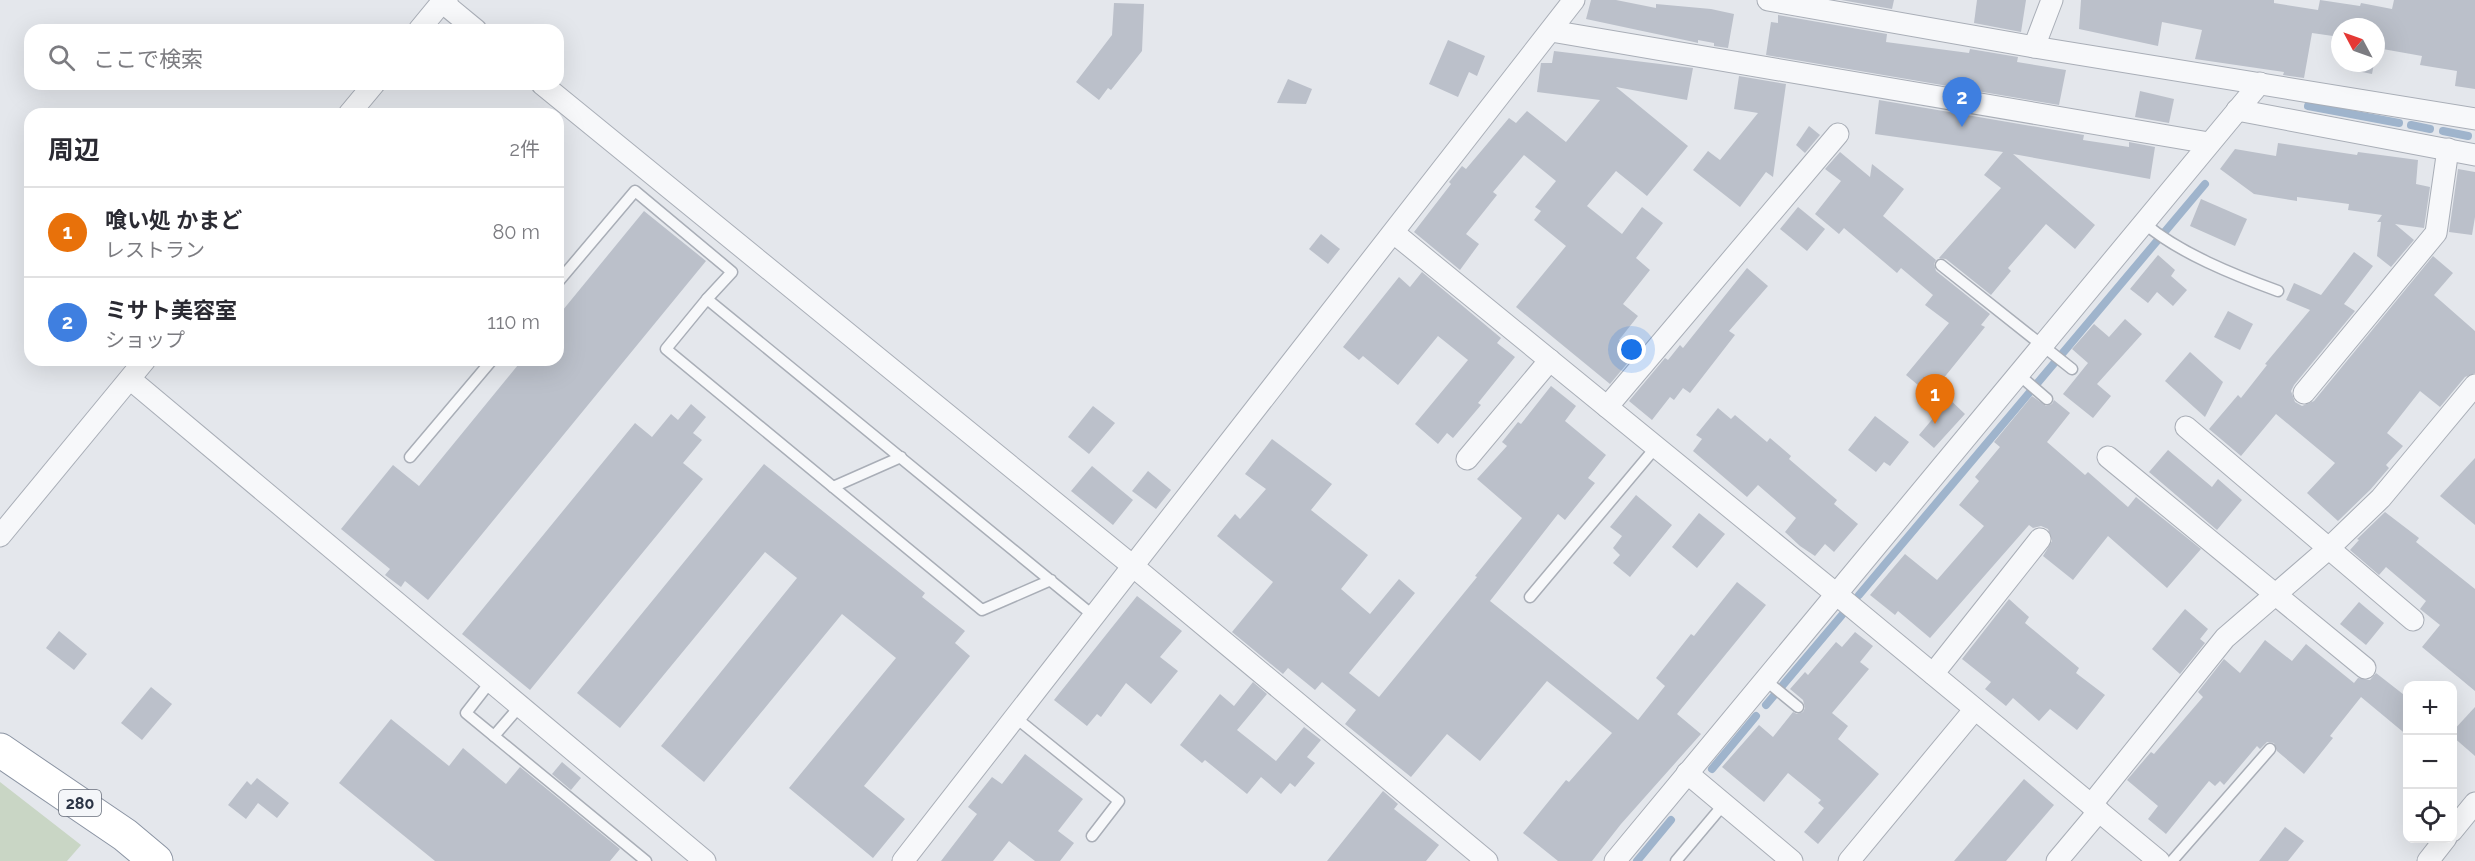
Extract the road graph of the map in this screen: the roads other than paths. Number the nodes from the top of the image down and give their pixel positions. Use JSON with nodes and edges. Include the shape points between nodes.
{"nodes":[{"id":1,"x":1574,"y":0,"type":"edge"},
{"id":2,"x":1768,"y":0,"type":"edge"},
{"id":3,"x":2052,"y":0,"type":"edge"},
{"id":4,"x":445,"y":1,"type":"edge"},
{"id":5,"x":424,"y":24,"type":"edge"},
{"id":6,"x":470,"y":24,"type":"edge"},
{"id":7,"x":1551,"y":31,"type":"junction"},
{"id":8,"x":2034,"y":47,"type":"junction"},
{"id":9,"x":2260,"y":83,"type":"junction"},
{"id":10,"x":369,"y":90,"type":"edge"},
{"id":11,"x":549,"y":90,"type":"edge"},
{"id":12,"x":354,"y":108,"type":"edge"},
{"id":13,"x":2237,"y":110,"type":"junction"},
{"id":14,"x":2475,"y":119,"type":"edge"},
{"id":15,"x":1838,"y":134,"type":"dead end"},
{"id":16,"x":2210,"y":143,"type":"junction"},
{"id":17,"x":2448,"y":149,"type":"junction"},
{"id":18,"x":2475,"y":155,"type":"edge"},
{"id":19,"x":2149,"y":227,"type":"junction"},
{"id":20,"x":1394,"y":233,"type":"junction"},
{"id":21,"x":1941,"y":265,"type":"dead end"},
{"id":22,"x":564,"y":275,"type":"edge"},
{"id":23,"x":2278,"y":291,"type":"dead end"},
{"id":24,"x":707,"y":298,"type":"junction"},
{"id":25,"x":2047,"y":350,"type":"junction"},
{"id":26,"x":1550,"y":360,"type":"junction"},
{"id":27,"x":140,"y":366,"type":"edge"},
{"id":28,"x":487,"y":366,"type":"edge"},
{"id":29,"x":2072,"y":369,"type":"dead end"},
{"id":30,"x":2023,"y":378,"type":"junction"},
{"id":31,"x":130,"y":379,"type":"junction"},
{"id":32,"x":2475,"y":386,"type":"edge"},
{"id":33,"x":2304,"y":393,"type":"dead end"},
{"id":34,"x":2046,"y":399,"type":"dead end"},
{"id":35,"x":1607,"y":406,"type":"junction"},
{"id":36,"x":2186,"y":427,"type":"dead end"},
{"id":37,"x":1656,"y":447,"type":"junction"},
{"id":38,"x":410,"y":457,"type":"dead end"},
{"id":39,"x":901,"y":457,"type":"junction"},
{"id":40,"x":2108,"y":457,"type":"dead end"},
{"id":41,"x":1467,"y":459,"type":"dead end"},
{"id":42,"x":833,"y":487,"type":"junction"},
{"id":43,"x":0,"y":536,"type":"edge"},
{"id":44,"x":2040,"y":539,"type":"dead end"},
{"id":45,"x":2328,"y":549,"type":"junction"},
{"id":46,"x":1134,"y":567,"type":"junction"},
{"id":47,"x":1051,"y":580,"type":"junction"},
{"id":48,"x":1835,"y":593,"type":"junction"},
{"id":49,"x":2275,"y":595,"type":"junction"},
{"id":50,"x":1530,"y":597,"type":"dead end"},
{"id":51,"x":1095,"y":617,"type":"junction"},
{"id":52,"x":2413,"y":620,"type":"dead end"},
{"id":53,"x":2366,"y":668,"type":"dead end"},
{"id":54,"x":1933,"y":674,"type":"junction"},
{"id":55,"x":490,"y":681,"type":"junction"},
{"id":56,"x":1774,"y":688,"type":"junction"},
{"id":57,"x":520,"y":706,"type":"junction"},
{"id":58,"x":1798,"y":707,"type":"dead end"},
{"id":59,"x":1975,"y":709,"type":"junction"},
{"id":60,"x":1016,"y":718,"type":"junction"},
{"id":61,"x":495,"y":736,"type":"junction"},
{"id":62,"x":2270,"y":749,"type":"dead end"},
{"id":63,"x":0,"y":750,"type":"edge"},
{"id":64,"x":1687,"y":773,"type":"junction"},
{"id":65,"x":2475,"y":803,"type":"edge"},
{"id":66,"x":1724,"y":804,"type":"junction"},
{"id":67,"x":2095,"y":808,"type":"junction"},
{"id":68,"x":2457,"y":825,"type":"edge"},
{"id":69,"x":1092,"y":836,"type":"dead end"},
{"id":70,"x":2442,"y":843,"type":"edge"},
{"id":71,"x":156,"y":861,"type":"edge"},
{"id":72,"x":646,"y":861,"type":"edge"},
{"id":73,"x":705,"y":861,"type":"edge"},
{"id":74,"x":903,"y":861,"type":"edge"},
{"id":75,"x":1487,"y":861,"type":"edge"},
{"id":76,"x":1615,"y":861,"type":"edge"},
{"id":77,"x":1676,"y":861,"type":"edge"},
{"id":78,"x":1792,"y":861,"type":"edge"},
{"id":79,"x":1849,"y":861,"type":"edge"},
{"id":80,"x":2057,"y":861,"type":"edge"},
{"id":81,"x":2159,"y":861,"type":"edge"},
{"id":82,"x":2172,"y":861,"type":"edge"},
{"id":83,"x":2427,"y":861,"type":"edge"}],
"edges":[{"from":1,"to":7,"type":"street"},
{"from":2,"to":8,"type":"street"},
{"from":3,"to":8,"type":"street"},
{"from":4,"to":5,"type":"street"},
{"from":4,"to":6,"type":"street"},
{"from":7,"to":16,"type":"street"},
{"from":7,"to":20,"type":"street"},
{"from":8,"to":9,"type":"street"},
{"from":9,"to":13,"type":"street"},
{"from":9,"to":14,"type":"street"},
{"from":10,"to":12,"type":"street"},
{"from":11,"to":46,"type":"street"},
{"from":13,"to":16,"type":"street"},
{"from":13,"to":17,"type":"street"},
{"from":15,"to":35,"type":"street"},
{"from":16,"to":19,"type":"street"},
{"from":17,"to":18,"type":"street"},
{"from":17,"to":33,"type":"street","via":[[2436,233]]},
{"from":19,"to":23,"type":"lane","via":[[2166,240]]},
{"from":19,"to":25,"type":"street"},
{"from":20,"to":26,"type":"street"},
{"from":20,"to":46,"type":"street"},
{"from":21,"to":25,"type":"lane"},
{"from":22,"to":24,"type":"lane","via":[[635,191],[732,272]]},
{"from":24,"to":39,"type":"lane"},
{"from":24,"to":42,"type":"lane","via":[[666,349]]},
{"from":25,"to":29,"type":"lane"},
{"from":25,"to":30,"type":"street"},
{"from":26,"to":35,"type":"street"},
{"from":26,"to":41,"type":"street"},
{"from":27,"to":31,"type":"street"},
{"from":28,"to":38,"type":"lane"},
{"from":30,"to":34,"type":"lane"},
{"from":30,"to":48,"type":"street"},
{"from":31,"to":43,"type":"street"},
{"from":31,"to":55,"type":"street"},
{"from":32,"to":45,"type":"street","via":[[2381,498]]},
{"from":35,"to":37,"type":"street"},
{"from":36,"to":45,"type":"street"},
{"from":37,"to":48,"type":"street"},
{"from":37,"to":50,"type":"lane"},
{"from":39,"to":42,"type":"lane"},
{"from":39,"to":47,"type":"lane"},
{"from":40,"to":49,"type":"street"},
{"from":42,"to":47,"type":"lane","via":[[982,610]]},
{"from":44,"to":54,"type":"street"},
{"from":45,"to":49,"type":"street"},
{"from":45,"to":52,"type":"street"},
{"from":46,"to":51,"type":"street"},
{"from":46,"to":75,"type":"street"},
{"from":47,"to":51,"type":"lane"},
{"from":48,"to":54,"type":"street"},
{"from":48,"to":56,"type":"street"},
{"from":49,"to":53,"type":"street"},
{"from":49,"to":67,"type":"street","via":[[2225,638]]},
{"from":51,"to":60,"type":"street"},
{"from":54,"to":59,"type":"street"},
{"from":55,"to":57,"type":"street"},
{"from":55,"to":61,"type":"lane","via":[[466,713]]},
{"from":56,"to":58,"type":"lane"},
{"from":56,"to":64,"type":"street"},
{"from":57,"to":61,"type":"lane"},
{"from":57,"to":73,"type":"street"},
{"from":59,"to":67,"type":"street"},
{"from":59,"to":79,"type":"street"},
{"from":60,"to":69,"type":"lane","via":[[1119,801]]},
{"from":60,"to":74,"type":"street"},
{"from":61,"to":72,"type":"lane"},
{"from":62,"to":82,"type":"lane"},
{"from":63,"to":71,"type":"highway","number":"280","via":[[125,835]]},
{"from":64,"to":66,"type":"street"},
{"from":64,"to":76,"type":"street"},
{"from":65,"to":68,"type":"street"},
{"from":66,"to":77,"type":"lane"},
{"from":66,"to":78,"type":"street"},
{"from":67,"to":80,"type":"street"},
{"from":67,"to":81,"type":"street"},
{"from":70,"to":83,"type":"street"}]}
